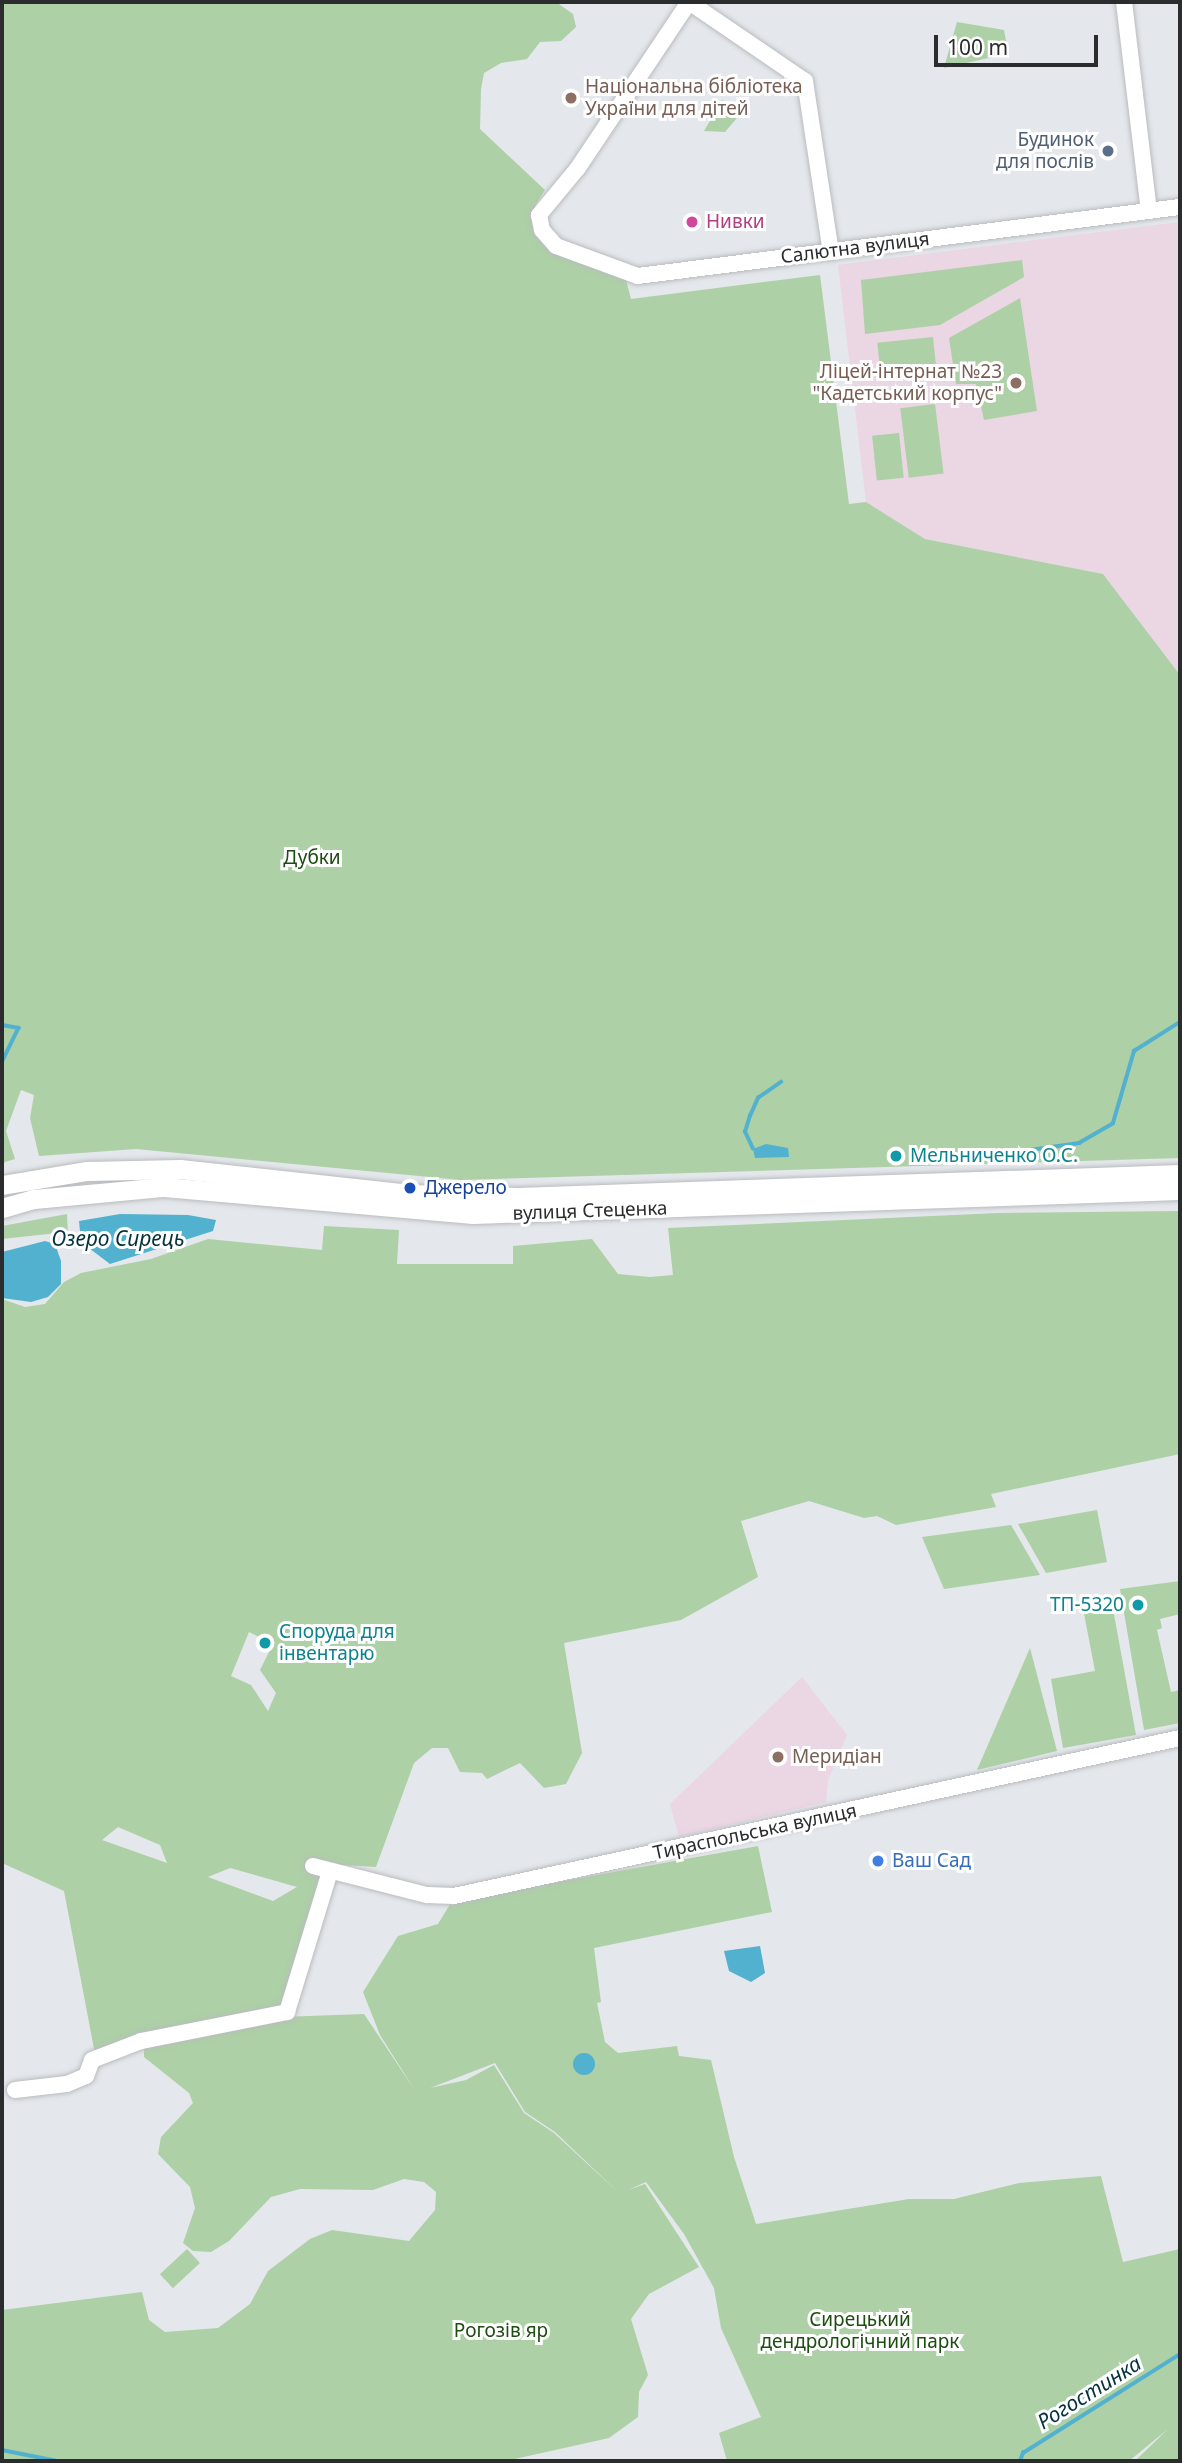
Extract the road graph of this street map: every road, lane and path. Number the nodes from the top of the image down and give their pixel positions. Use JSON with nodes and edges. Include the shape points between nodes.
{"nodes":[{"id":1,"x":689,"y":2,"type":"edge"},
{"id":2,"x":1124,"y":2,"type":"edge"},
{"id":3,"x":1180,"y":207,"type":"edge"},
{"id":4,"x":1149,"y":211,"type":"junction"},
{"id":5,"x":831,"y":251,"type":"junction"},
{"id":6,"x":1180,"y":1174,"type":"edge"},
{"id":7,"x":2,"y":1185,"type":"edge"},
{"id":8,"x":1180,"y":1191,"type":"edge"},
{"id":9,"x":2,"y":1208,"type":"edge"},
{"id":10,"x":1180,"y":1738,"type":"edge"},
{"id":11,"x":313,"y":1866,"type":"dead end"},
{"id":12,"x":330,"y":1871,"type":"junction"},
{"id":13,"x":15,"y":2090,"type":"dead end"}],
"edges":[{"from":1,"to":5,"type":"street","via":[[805,81]]},
{"from":1,"to":5,"type":"street","name":"Салютна вулиця","via":[[577,169],[539,215],[542,230],[556,246],[638,276]]},
{"from":2,"to":4,"type":"street"},
{"from":3,"to":4,"type":"street","name":"Салютна вулиця"},
{"from":4,"to":5,"type":"street","name":"Салютна вулиця"},
{"from":6,"to":7,"type":"main road","name":"вулиця Стеценка","via":[[518,1197],[410,1194],[180,1169],[87,1171]]},
{"from":8,"to":9,"type":"main road","name":"вулиця Стеценка","via":[[473,1214],[164,1187],[33,1199]]},
{"from":10,"to":12,"type":"street","name":"Тираспольська вулиця","via":[[454,1896],[427,1895]]},
{"from":11,"to":12,"type":"street","name":"Тираспольська вулиця"},
{"from":12,"to":13,"type":"street","via":[[287,2012],[141,2041],[92,2060],[86,2076],[67,2084]]}]}
